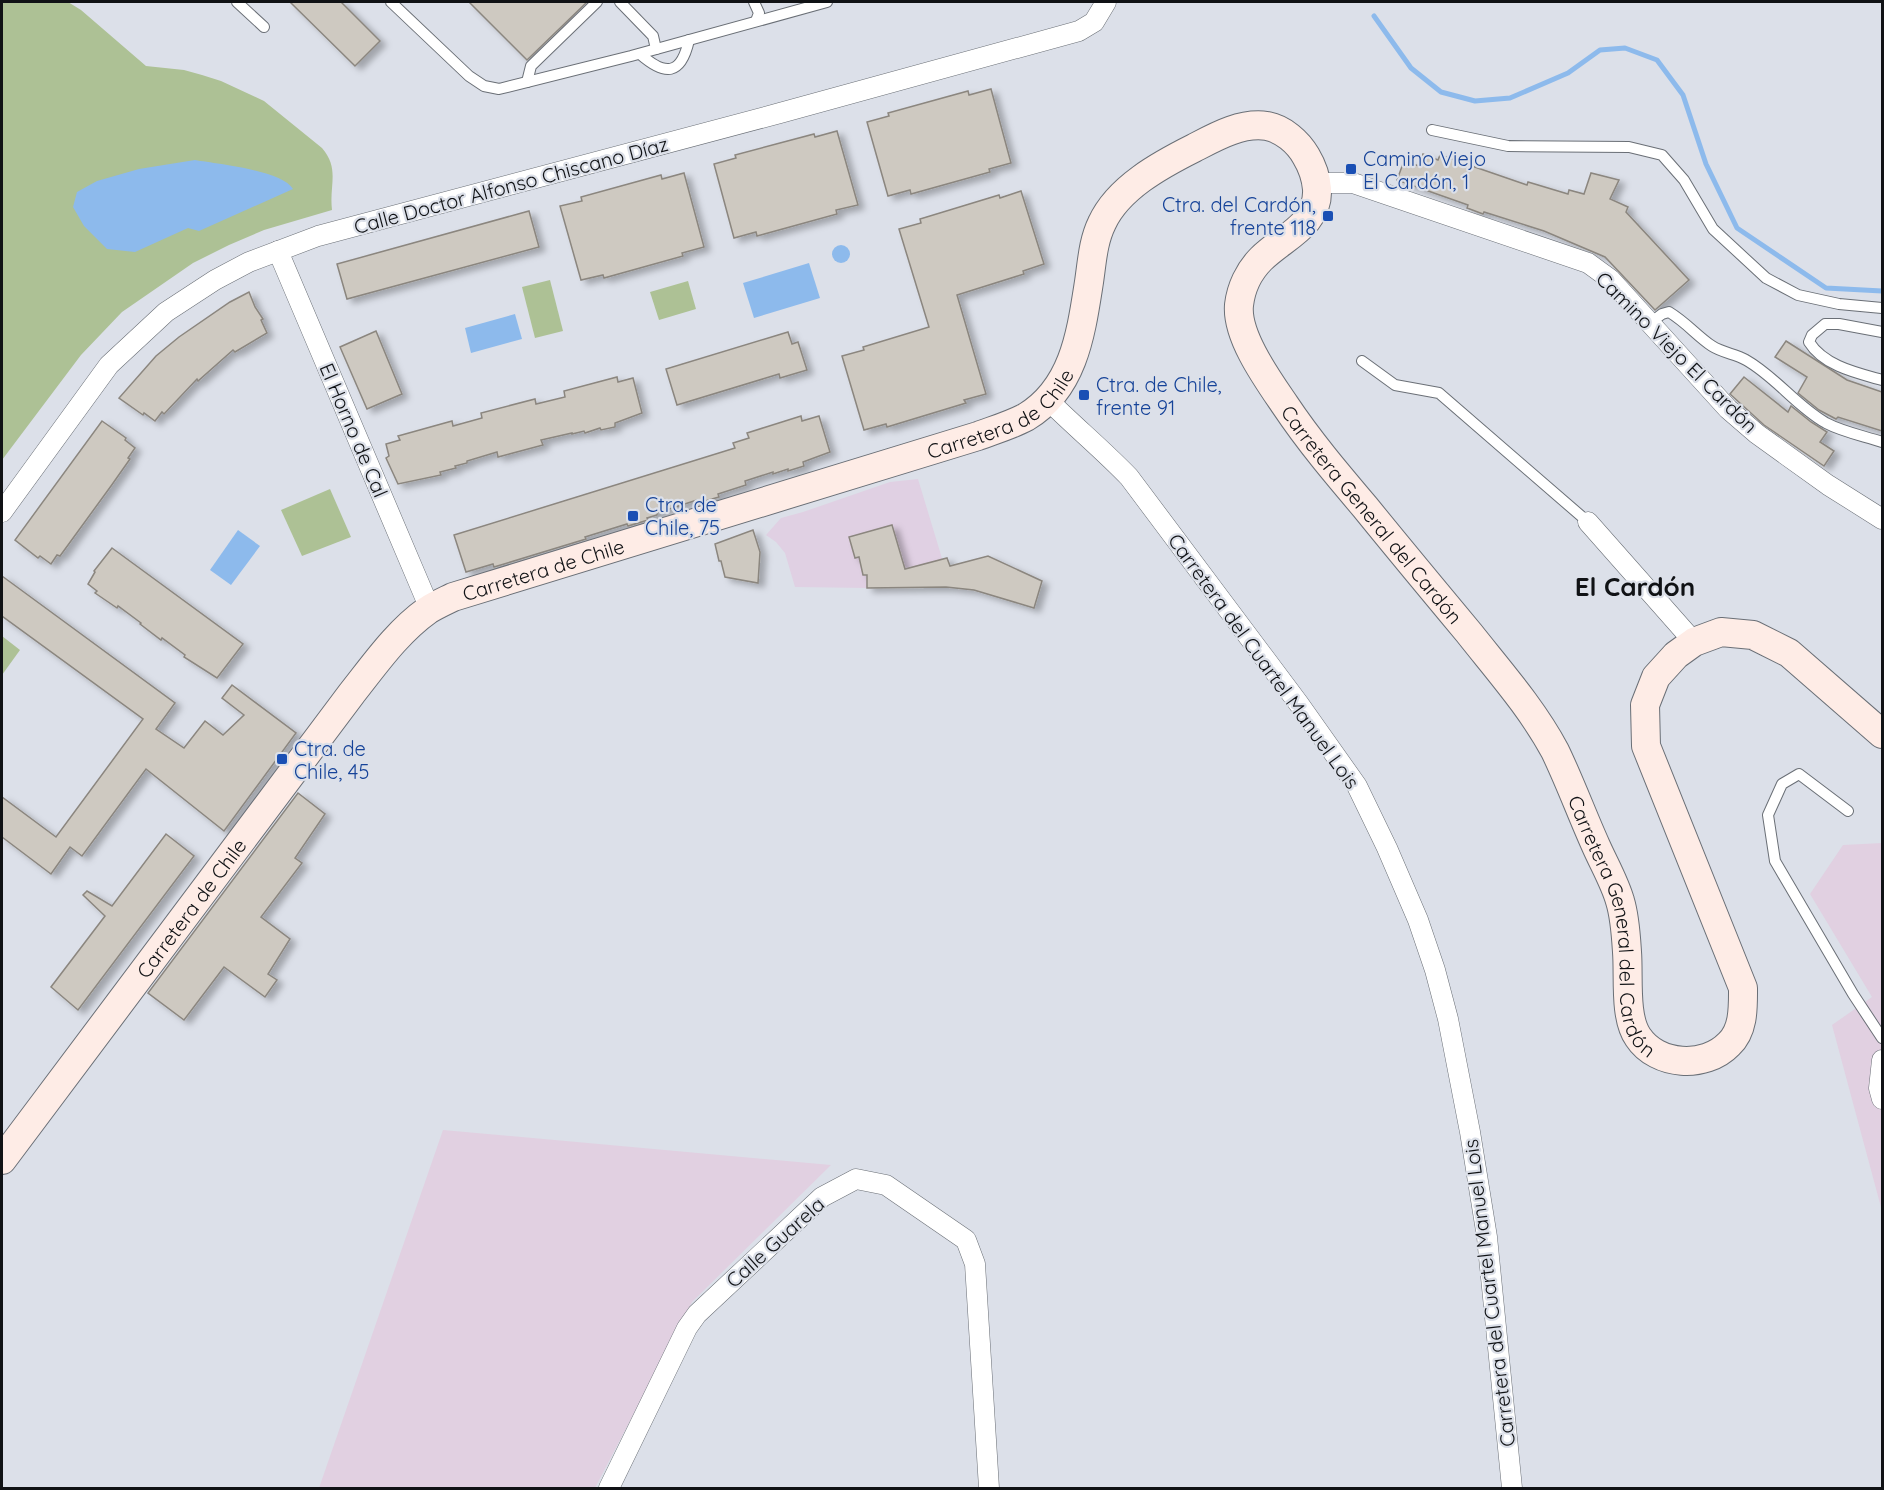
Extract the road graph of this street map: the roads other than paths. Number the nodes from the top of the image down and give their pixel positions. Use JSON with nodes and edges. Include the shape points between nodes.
{"nodes":[{"id":1,"x":237,"y":2,"type":"edge"},
{"id":2,"x":392,"y":2,"type":"edge"},
{"id":3,"x":597,"y":2,"type":"edge"},
{"id":4,"x":620,"y":2,"type":"edge"},
{"id":5,"x":754,"y":2,"type":"edge"},
{"id":6,"x":827,"y":2,"type":"edge"},
{"id":7,"x":1106,"y":2,"type":"edge"},
{"id":8,"x":756,"y":21,"type":"junction"},
{"id":9,"x":264,"y":27,"type":"dead end"},
{"id":10,"x":689,"y":40,"type":"junction"},
{"id":11,"x":656,"y":49,"type":"junction"},
{"id":12,"x":640,"y":54,"type":"junction"},
{"id":13,"x":526,"y":82,"type":"junction"},
{"id":14,"x":1431,"y":130,"type":"dead end"},
{"id":15,"x":1317,"y":183,"type":"junction"},
{"id":16,"x":278,"y":251,"type":"junction"},
{"id":17,"x":1882,"y":308,"type":"edge"},
{"id":18,"x":1650,"y":323,"type":"junction"},
{"id":19,"x":1882,"y":332,"type":"edge"},
{"id":20,"x":1362,"y":361,"type":"dead end"},
{"id":21,"x":1882,"y":380,"type":"edge"},
{"id":22,"x":1047,"y":399,"type":"junction"},
{"id":23,"x":1882,"y":442,"type":"edge"},
{"id":24,"x":2,"y":512,"type":"edge"},
{"id":25,"x":1882,"y":519,"type":"edge"},
{"id":26,"x":1588,"y":522,"type":"joint"},
{"id":27,"x":430,"y":609,"type":"junction"},
{"id":28,"x":1694,"y":642,"type":"junction"},
{"id":29,"x":1882,"y":734,"type":"edge"},
{"id":30,"x":1848,"y":811,"type":"dead end"},
{"id":31,"x":1882,"y":1038,"type":"edge"},
{"id":32,"x":1882,"y":1060,"type":"edge"},
{"id":33,"x":1882,"y":1099,"type":"edge"},
{"id":34,"x":2,"y":1160,"type":"edge"},
{"id":35,"x":609,"y":1488,"type":"edge"},
{"id":36,"x":989,"y":1488,"type":"edge"},
{"id":37,"x":1512,"y":1488,"type":"edge"}],
"edges":[{"from":1,"to":9,"type":"lane"},
{"from":2,"to":13,"type":"lane","via":[[477,83],[498,89]]},
{"from":3,"to":13,"type":"lane","via":[[531,66]]},
{"from":4,"to":11,"type":"lane","via":[[653,36]]},
{"from":5,"to":8,"type":"lane","via":[[759,13]]},
{"from":6,"to":8,"type":"lane"},
{"from":7,"to":16,"type":"street","name":"Calle Doctor Alfonso Chiscano Díaz","via":[[1094,22],[1079,31],[318,236]]},
{"from":8,"to":10,"type":"lane"},
{"from":10,"to":11,"type":"lane"},
{"from":10,"to":12,"type":"lane","via":[[684,58],[669,69],[653,66]]},
{"from":11,"to":12,"type":"lane"},
{"from":12,"to":13,"type":"lane"},
{"from":14,"to":17,"type":"lane","via":[[1508,147],[1629,147],[1662,155],[1684,180],[1713,230],[1766,278],[1798,295]]},
{"from":15,"to":18,"type":"street","name":"Camino Viejo El Cardón","via":[[1353,183],[1588,263],[1610,279]]},
{"from":15,"to":22,"type":"street","name":"Carretera de Chile","via":[[1303,150],[1270,126],[1236,129],[1217,136],[1144,177],[1104,218],[1095,243],[1074,358],[1064,380]]},
{"from":15,"to":28,"type":"street","name":"Carretera General del Cardón","via":[[1317,200],[1308,220],[1260,260],[1246,280],[1239,312],[1246,338],[1270,383],[1315,447],[1518,694],[1554,750],[1620,902],[1627,951],[1628,1005],[1636,1036],[1655,1053],[1683,1062],[1709,1058],[1731,1043],[1743,1016],[1743,988],[1646,746],[1645,705],[1656,677]]},
{"from":16,"to":24,"type":"street","name":"Calle Doctor Alfonso Chiscano Díaz","via":[[214,280],[166,312],[109,365]]},
{"from":16,"to":27,"type":"street","name":"El Horno de Cal"},
{"from":18,"to":23,"type":"lane","via":[[1669,312],[1712,346],[1745,359],[1812,414],[1844,431]]},
{"from":18,"to":25,"type":"street","name":"Camino Viejo El Cardón","via":[[1728,410],[1828,485]]},
{"from":19,"to":21,"type":"lane","via":[[1825,324],[1809,342],[1836,365]]},
{"from":20,"to":26,"type":"lane","via":[[1395,385],[1439,393]]},
{"from":22,"to":27,"type":"street","name":"Carretera de Chile","via":[[1019,421],[978,436],[453,597]]},
{"from":22,"to":37,"type":"street","name":"Carretera del Cuartel Manuel Lois","via":[[1129,477],[1299,704],[1357,786],[1414,910],[1448,1019],[1470,1132],[1487,1238]]},
{"from":26,"to":28,"type":"street"},
{"from":27,"to":34,"type":"street","name":"Carretera de Chile","via":[[400,635],[352,693]]},
{"from":28,"to":29,"type":"street","name":"Carretera General del Cardón","via":[[1721,632],[1753,635],[1789,653]]},
{"from":30,"to":31,"type":"lane","via":[[1799,774],[1782,784],[1768,815],[1775,861]]},
{"from":32,"to":33,"type":"street"},
{"from":35,"to":36,"type":"street","name":"Calle Guarela","via":[[697,1314],[822,1197],[856,1179],[886,1185],[966,1240],[975,1264]]}]}
